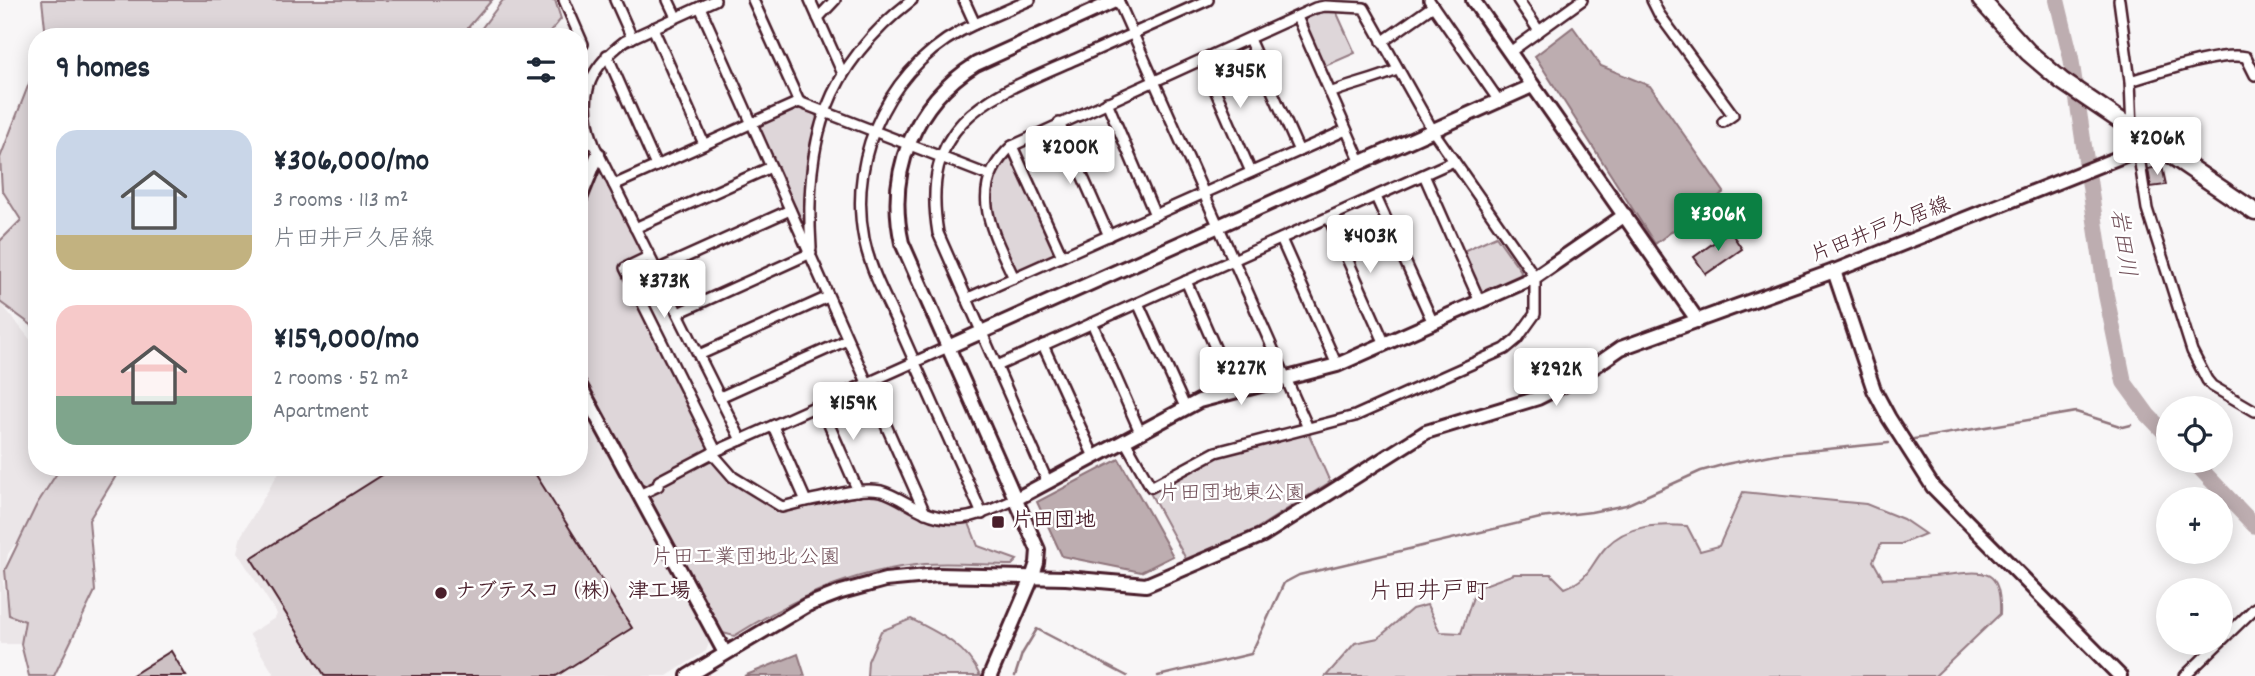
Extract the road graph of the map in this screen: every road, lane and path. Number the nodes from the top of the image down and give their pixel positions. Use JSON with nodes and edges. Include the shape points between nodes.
{"nodes":[{"id":1,"x":564,"y":0,"type":"edge"},
{"id":2,"x":615,"y":0,"type":"edge"},
{"id":3,"x":668,"y":0,"type":"edge"},
{"id":4,"x":715,"y":0,"type":"edge"},
{"id":5,"x":753,"y":0,"type":"edge"},
{"id":6,"x":810,"y":0,"type":"edge"},
{"id":7,"x":835,"y":0,"type":"edge"},
{"id":8,"x":912,"y":0,"type":"edge"},
{"id":9,"x":964,"y":0,"type":"edge"},
{"id":10,"x":1030,"y":0,"type":"edge"},
{"id":11,"x":1117,"y":0,"type":"edge"},
{"id":12,"x":1208,"y":0,"type":"edge"},
{"id":13,"x":1472,"y":0,"type":"edge"},
{"id":14,"x":1518,"y":0,"type":"edge"},
{"id":15,"x":1582,"y":0,"type":"edge"},
{"id":16,"x":1652,"y":0,"type":"edge"},
{"id":17,"x":1981,"y":0,"type":"edge"},
{"id":18,"x":2119,"y":0,"type":"edge"},
{"id":19,"x":1431,"y":3,"type":"edge"},
{"id":20,"x":1361,"y":4,"type":"edge"},
{"id":21,"x":697,"y":5,"type":"edge"},
{"id":22,"x":676,"y":17,"type":"junction"},
{"id":23,"x":1297,"y":17,"type":"junction"},
{"id":24,"x":818,"y":18,"type":"junction"},
{"id":25,"x":975,"y":24,"type":"junction"},
{"id":26,"x":576,"y":28,"type":"edge"},
{"id":27,"x":653,"y":28,"type":"junction"},
{"id":28,"x":1539,"y":31,"type":"junction"},
{"id":29,"x":1133,"y":34,"type":"junction"},
{"id":30,"x":632,"y":38,"type":"junction"},
{"id":31,"x":1249,"y":39,"type":"junction"},
{"id":32,"x":1382,"y":42,"type":"junction"},
{"id":33,"x":1510,"y":52,"type":"junction"},
{"id":34,"x":607,"y":55,"type":"junction"},
{"id":35,"x":1202,"y":60,"type":"junction"},
{"id":36,"x":1397,"y":69,"type":"junction"},
{"id":37,"x":844,"y":74,"type":"junction"},
{"id":38,"x":2255,"y":75,"type":"edge"},
{"id":39,"x":1154,"y":81,"type":"junction"},
{"id":40,"x":2130,"y":81,"type":"junction"},
{"id":41,"x":1532,"y":86,"type":"junction"},
{"id":42,"x":588,"y":91,"type":"edge"},
{"id":43,"x":1330,"y":93,"type":"junction"},
{"id":44,"x":1499,"y":101,"type":"junction"},
{"id":45,"x":799,"y":102,"type":"junction"},
{"id":46,"x":1107,"y":102,"type":"junction"},
{"id":47,"x":824,"y":112,"type":"junction"},
{"id":48,"x":1723,"y":122,"type":"dead end"},
{"id":49,"x":751,"y":124,"type":"junction"},
{"id":50,"x":1059,"y":124,"type":"junction"},
{"id":51,"x":1346,"y":130,"type":"junction"},
{"id":52,"x":2132,"y":130,"type":"junction"},
{"id":53,"x":588,"y":131,"type":"edge"},
{"id":54,"x":873,"y":131,"type":"junction"},
{"id":55,"x":1433,"y":131,"type":"junction"},
{"id":56,"x":588,"y":144,"type":"edge"},
{"id":57,"x":704,"y":144,"type":"junction"},
{"id":58,"x":907,"y":144,"type":"junction"},
{"id":59,"x":1012,"y":146,"type":"junction"},
{"id":60,"x":2145,"y":146,"type":"junction"},
{"id":61,"x":596,"y":150,"type":"junction"},
{"id":62,"x":1299,"y":151,"type":"junction"},
{"id":63,"x":942,"y":158,"type":"junction"},
{"id":64,"x":1454,"y":161,"type":"junction"},
{"id":65,"x":1361,"y":163,"type":"junction"},
{"id":66,"x":656,"y":166,"type":"junction"},
{"id":67,"x":771,"y":167,"type":"junction"},
{"id":68,"x":1251,"y":172,"type":"junction"},
{"id":69,"x":588,"y":174,"type":"edge"},
{"id":70,"x":1424,"y":175,"type":"junction"},
{"id":71,"x":990,"y":176,"type":"junction"},
{"id":72,"x":614,"y":185,"type":"junction"},
{"id":73,"x":1204,"y":193,"type":"junction"},
{"id":74,"x":1376,"y":197,"type":"junction"},
{"id":75,"x":790,"y":211,"type":"junction"},
{"id":76,"x":2255,"y":212,"type":"edge"},
{"id":77,"x":1155,"y":215,"type":"junction"},
{"id":78,"x":1625,"y":215,"type":"junction"},
{"id":79,"x":1329,"y":218,"type":"junction"},
{"id":80,"x":1219,"y":226,"type":"junction"},
{"id":81,"x":635,"y":228,"type":"junction"},
{"id":82,"x":1109,"y":236,"type":"junction"},
{"id":83,"x":1281,"y":239,"type":"junction"},
{"id":84,"x":811,"y":253,"type":"junction"},
{"id":85,"x":650,"y":256,"type":"junction"},
{"id":86,"x":1062,"y":256,"type":"junction"},
{"id":87,"x":1234,"y":260,"type":"junction"},
{"id":88,"x":657,"y":270,"type":"junction"},
{"id":89,"x":1834,"y":271,"type":"junction"},
{"id":90,"x":1535,"y":277,"type":"junction"},
{"id":91,"x":1014,"y":278,"type":"junction"},
{"id":92,"x":1186,"y":281,"type":"junction"},
{"id":93,"x":828,"y":297,"type":"junction"},
{"id":94,"x":966,"y":299,"type":"junction"},
{"id":95,"x":1480,"y":302,"type":"junction"},
{"id":96,"x":1138,"y":303,"type":"junction"},
{"id":97,"x":678,"y":313,"type":"junction"},
{"id":98,"x":1698,"y":321,"type":"junction"},
{"id":99,"x":1092,"y":323,"type":"junction"},
{"id":100,"x":1433,"y":323,"type":"junction"},
{"id":101,"x":981,"y":332,"type":"junction"},
{"id":102,"x":847,"y":340,"type":"junction"},
{"id":103,"x":1385,"y":344,"type":"junction"},
{"id":104,"x":1044,"y":345,"type":"junction"},
{"id":105,"x":947,"y":347,"type":"junction"},
{"id":106,"x":699,"y":355,"type":"junction"},
{"id":107,"x":915,"y":362,"type":"junction"},
{"id":108,"x":1337,"y":365,"type":"junction"},
{"id":109,"x":996,"y":366,"type":"junction"},
{"id":110,"x":1286,"y":378,"type":"junction"},
{"id":111,"x":867,"y":383,"type":"junction"},
{"id":112,"x":1234,"y":391,"type":"junction"},
{"id":113,"x":720,"y":397,"type":"junction"},
{"id":114,"x":588,"y":401,"type":"edge"},
{"id":115,"x":820,"y":404,"type":"junction"},
{"id":116,"x":1185,"y":407,"type":"junction"},
{"id":117,"x":2255,"y":411,"type":"edge"},
{"id":118,"x":773,"y":426,"type":"junction"},
{"id":119,"x":1308,"y":428,"type":"junction"},
{"id":120,"x":1140,"y":432,"type":"junction"},
{"id":121,"x":741,"y":440,"type":"junction"},
{"id":122,"x":1125,"y":441,"type":"junction"},
{"id":123,"x":714,"y":452,"type":"junction"},
{"id":124,"x":1094,"y":457,"type":"junction"},
{"id":125,"x":1048,"y":483,"type":"junction"},
{"id":126,"x":858,"y":491,"type":"junction"},
{"id":127,"x":639,"y":495,"type":"junction"},
{"id":128,"x":1016,"y":499,"type":"junction"},
{"id":129,"x":806,"y":501,"type":"junction"},
{"id":130,"x":925,"y":513,"type":"junction"},
{"id":131,"x":982,"y":514,"type":"junction"},
{"id":132,"x":1032,"y":578,"type":"junction"},
{"id":133,"x":2255,"y":608,"type":"edge"},
{"id":134,"x":2233,"y":629,"type":"edge"},
{"id":135,"x":725,"y":653,"type":"junction"},
{"id":136,"x":2207,"y":655,"type":"edge"},
{"id":137,"x":688,"y":676,"type":"edge"},
{"id":138,"x":990,"y":676,"type":"edge"},
{"id":139,"x":2120,"y":676,"type":"edge"},
{"id":140,"x":2185,"y":676,"type":"edge"}],
"edges":[{"from":1,"to":26,"type":"street"},
{"from":2,"to":30,"type":"street"},
{"from":3,"to":22,"type":"street"},
{"from":4,"to":21,"type":"street"},
{"from":5,"to":45,"type":"street"},
{"from":6,"to":24,"type":"street"},
{"from":7,"to":24,"type":"street"},
{"from":8,"to":37,"type":"street","via":[[867,40]]},
{"from":9,"to":25,"type":"street"},
{"from":10,"to":25,"type":"street"},
{"from":11,"to":29,"type":"street"},
{"from":11,"to":58,"type":"street","via":[[965,70],[936,95]]},
{"from":12,"to":29,"type":"street"},
{"from":13,"to":33,"type":"street"},
{"from":14,"to":28,"type":"street"},
{"from":15,"to":28,"type":"street"},
{"from":16,"to":48,"type":"street","via":[[1733,115]]},
{"from":17,"to":52,"type":"highway","via":[[2028,52]]},
{"from":18,"to":40,"type":"street"},
{"from":19,"to":32,"type":"street"},
{"from":19,"to":44,"type":"street"},
{"from":20,"to":23,"type":"street","via":[[1325,6]]},
{"from":20,"to":32,"type":"street"},
{"from":21,"to":22,"type":"street"},
{"from":21,"to":49,"type":"street"},
{"from":22,"to":27,"type":"street"},
{"from":23,"to":31,"type":"street"},
{"from":23,"to":43,"type":"street"},
{"from":24,"to":37,"type":"street"},
{"from":25,"to":54,"type":"street","via":[[920,60],[894,92]]},
{"from":27,"to":30,"type":"street"},
{"from":27,"to":57,"type":"street"},
{"from":28,"to":33,"type":"street"},
{"from":29,"to":39,"type":"street"},
{"from":29,"to":63,"type":"street","via":[[996,94],[965,119]]},
{"from":30,"to":34,"type":"street"},
{"from":31,"to":35,"type":"street"},
{"from":31,"to":62,"type":"street"},
{"from":32,"to":36,"type":"street"},
{"from":33,"to":41,"type":"street"},
{"from":34,"to":42,"type":"street"},
{"from":34,"to":66,"type":"street"},
{"from":35,"to":39,"type":"street"},
{"from":35,"to":68,"type":"street"},
{"from":36,"to":43,"type":"street"},
{"from":36,"to":55,"type":"street"},
{"from":37,"to":47,"type":"street"},
{"from":38,"to":40,"type":"street","via":[[2246,57],[2239,56]]},
{"from":39,"to":46,"type":"street"},
{"from":39,"to":73,"type":"street"},
{"from":40,"to":52,"type":"street"},
{"from":41,"to":44,"type":"street"},
{"from":41,"to":78,"type":"street"},
{"from":43,"to":51,"type":"street"},
{"from":44,"to":55,"type":"street"},
{"from":45,"to":47,"type":"street"},
{"from":45,"to":49,"type":"street"},
{"from":46,"to":50,"type":"street"},
{"from":46,"to":77,"type":"street"},
{"from":47,"to":54,"type":"street"},
{"from":47,"to":84,"type":"street","via":[[808,195]]},
{"from":49,"to":57,"type":"street"},
{"from":49,"to":67,"type":"street"},
{"from":50,"to":59,"type":"street"},
{"from":50,"to":82,"type":"street"},
{"from":51,"to":62,"type":"street"},
{"from":51,"to":65,"type":"street"},
{"from":52,"to":60,"type":"highway"},
{"from":53,"to":61,"type":"street"},
{"from":54,"to":58,"type":"street"},
{"from":54,"to":107,"type":"street","via":[[861,184],[864,240]]},
{"from":55,"to":64,"type":"street"},
{"from":55,"to":65,"type":"street"},
{"from":56,"to":61,"type":"street"},
{"from":57,"to":66,"type":"street"},
{"from":58,"to":63,"type":"street"},
{"from":58,"to":105,"type":"street","via":[[898,184],[900,233]]},
{"from":59,"to":71,"type":"street"},
{"from":59,"to":86,"type":"street"},
{"from":60,"to":76,"type":"highway"},
{"from":60,"to":89,"type":"street","name":"片田井戸久居線"},
{"from":60,"to":117,"type":"street","via":[[2147,209],[2192,351],[2213,386]]},
{"from":61,"to":69,"type":"street"},
{"from":61,"to":72,"type":"street"},
{"from":62,"to":68,"type":"street"},
{"from":63,"to":71,"type":"street"},
{"from":63,"to":94,"type":"street","via":[[934,213]]},
{"from":64,"to":70,"type":"street"},
{"from":64,"to":90,"type":"street"},
{"from":65,"to":80,"type":"street"},
{"from":66,"to":72,"type":"street"},
{"from":67,"to":75,"type":"street"},
{"from":67,"to":81,"type":"street"},
{"from":68,"to":73,"type":"street"},
{"from":70,"to":74,"type":"street"},
{"from":70,"to":95,"type":"street"},
{"from":71,"to":91,"type":"street","via":[[987,215]]},
{"from":72,"to":81,"type":"street"},
{"from":73,"to":77,"type":"street"},
{"from":73,"to":80,"type":"street"},
{"from":74,"to":79,"type":"street"},
{"from":74,"to":100,"type":"street"},
{"from":75,"to":84,"type":"street"},
{"from":75,"to":88,"type":"street"},
{"from":77,"to":82,"type":"street"},
{"from":78,"to":90,"type":"street"},
{"from":78,"to":98,"type":"street"},
{"from":79,"to":83,"type":"street"},
{"from":79,"to":103,"type":"street"},
{"from":80,"to":87,"type":"street"},
{"from":80,"to":101,"type":"street"},
{"from":81,"to":85,"type":"street"},
{"from":82,"to":86,"type":"street"},
{"from":83,"to":87,"type":"street"},
{"from":83,"to":108,"type":"street"},
{"from":84,"to":93,"type":"street"},
{"from":84,"to":97,"type":"street"},
{"from":85,"to":88,"type":"street"},
{"from":85,"to":123,"type":"street","via":[[625,268]]},
{"from":86,"to":91,"type":"street"},
{"from":87,"to":92,"type":"street"},
{"from":87,"to":110,"type":"street"},
{"from":88,"to":97,"type":"street"},
{"from":89,"to":98,"type":"street","name":"片田井戸久居線"},
{"from":89,"to":139,"type":"street","via":[[1874,390],[1933,486]]},
{"from":90,"to":95,"type":"street"},
{"from":90,"to":119,"type":"street","via":[[1535,314],[1510,346],[1355,416]]},
{"from":91,"to":94,"type":"street"},
{"from":92,"to":96,"type":"street"},
{"from":92,"to":112,"type":"street"},
{"from":93,"to":102,"type":"street"},
{"from":93,"to":106,"type":"street"},
{"from":94,"to":101,"type":"street"},
{"from":95,"to":100,"type":"street"},
{"from":96,"to":99,"type":"street"},
{"from":96,"to":116,"type":"street"},
{"from":97,"to":106,"type":"street"},
{"from":98,"to":132,"type":"street","name":"片田井戸久居線","via":[[1621,348],[1538,398],[1426,432],[1263,535],[1171,576],[1146,585]]},
{"from":99,"to":104,"type":"street"},
{"from":99,"to":120,"type":"street"},
{"from":100,"to":103,"type":"street"},
{"from":101,"to":105,"type":"street"},
{"from":101,"to":109,"type":"street"},
{"from":102,"to":111,"type":"street"},
{"from":102,"to":113,"type":"street"},
{"from":103,"to":108,"type":"street"},
{"from":104,"to":109,"type":"street"},
{"from":104,"to":124,"type":"street"},
{"from":105,"to":107,"type":"street"},
{"from":105,"to":128,"type":"street"},
{"from":106,"to":113,"type":"street"},
{"from":107,"to":111,"type":"street"},
{"from":107,"to":131,"type":"street"},
{"from":108,"to":110,"type":"street"},
{"from":109,"to":125,"type":"street"},
{"from":110,"to":112,"type":"street"},
{"from":110,"to":119,"type":"street"},
{"from":111,"to":115,"type":"street"},
{"from":111,"to":130,"type":"street"},
{"from":112,"to":116,"type":"street"},
{"from":113,"to":121,"type":"street"},
{"from":114,"to":127,"type":"street"},
{"from":115,"to":118,"type":"street"},
{"from":115,"to":126,"type":"street"},
{"from":116,"to":120,"type":"street"},
{"from":118,"to":121,"type":"street"},
{"from":118,"to":129,"type":"street"},
{"from":119,"to":122,"type":"street","via":[[1216,452],[1151,487]]},
{"from":120,"to":122,"type":"street"},
{"from":121,"to":123,"type":"street"},
{"from":122,"to":124,"type":"street"},
{"from":123,"to":127,"type":"street"},
{"from":123,"to":129,"type":"street","via":[[733,477],[782,507]]},
{"from":124,"to":125,"type":"street"},
{"from":125,"to":128,"type":"street"},
{"from":126,"to":129,"type":"street"},
{"from":126,"to":130,"type":"street","via":[[888,493]]},
{"from":127,"to":135,"type":"street"},
{"from":128,"to":131,"type":"street"},
{"from":128,"to":132,"type":"street","via":[[1038,550]]},
{"from":130,"to":131,"type":"street","via":[[962,519]]},
{"from":132,"to":135,"type":"street","name":"片田井戸久居線","via":[[938,575],[873,583],[807,605]]},
{"from":132,"to":138,"type":"street"},
{"from":133,"to":134,"type":"street"},
{"from":135,"to":137,"type":"street","name":"片田井戸久居線"},
{"from":136,"to":140,"type":"street"}]}
